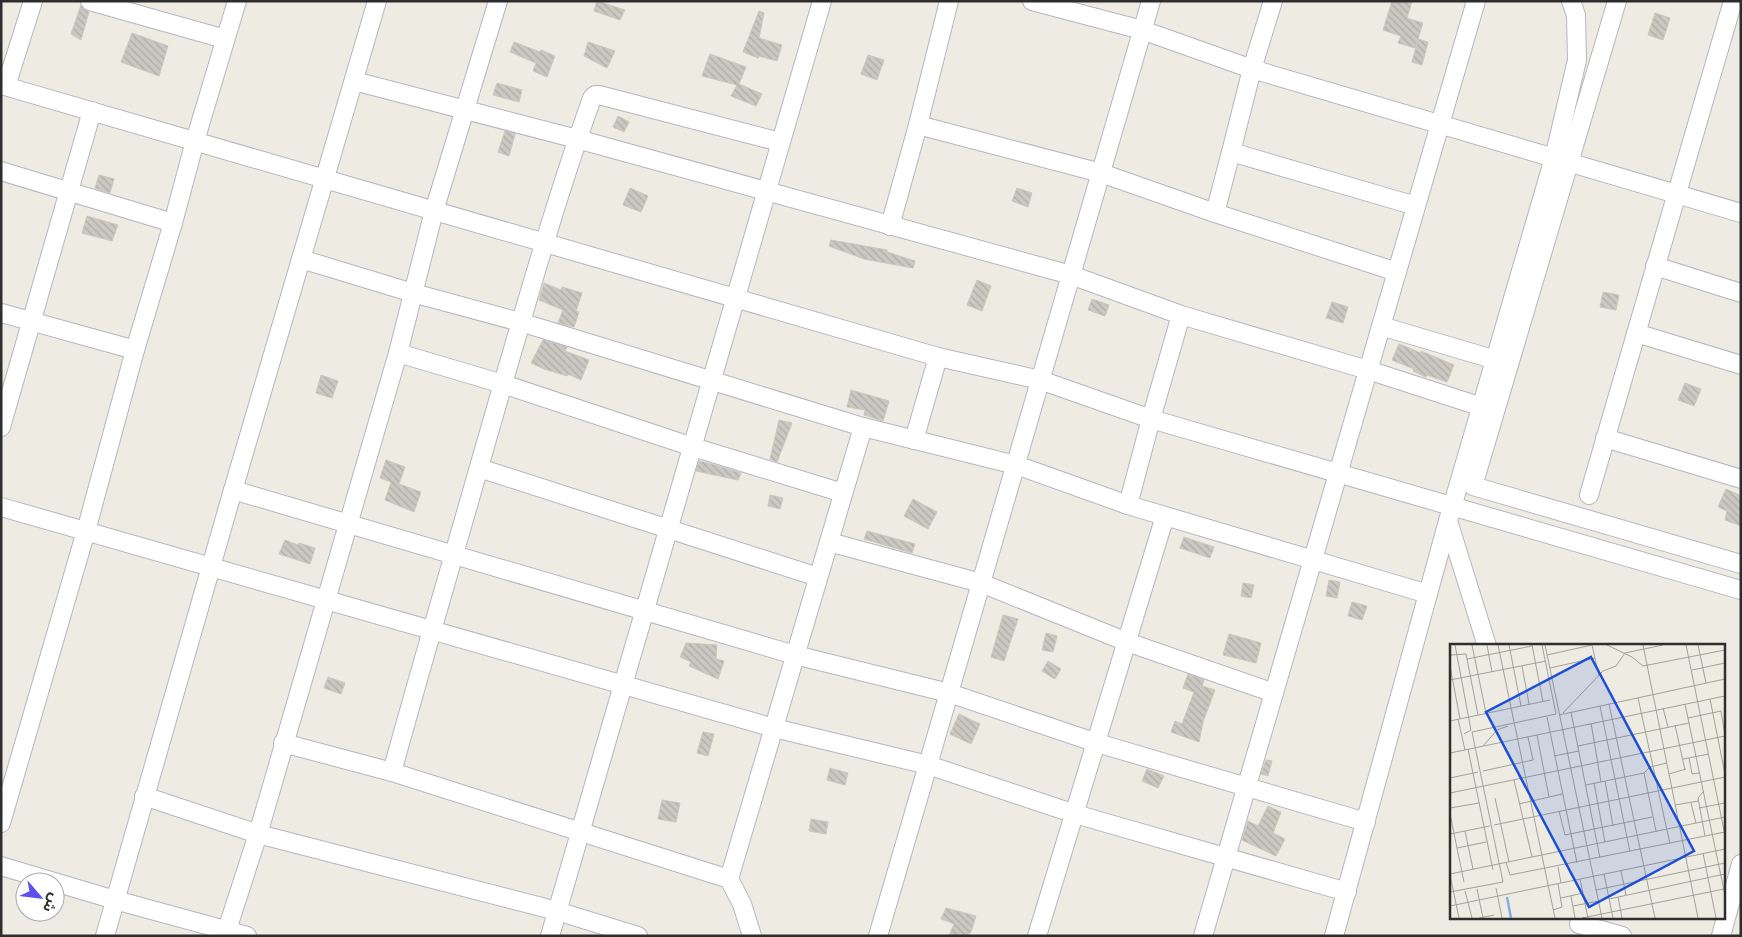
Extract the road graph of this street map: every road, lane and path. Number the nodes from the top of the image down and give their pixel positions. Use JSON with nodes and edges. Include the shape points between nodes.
{"nodes":[{"id":1,"x":33,"y":1,"type":"edge"},
{"id":2,"x":90,"y":1,"type":"edge"},
{"id":3,"x":237,"y":1,"type":"edge"},
{"id":4,"x":377,"y":1,"type":"edge"},
{"id":5,"x":498,"y":1,"type":"edge"},
{"id":6,"x":822,"y":1,"type":"edge"},
{"id":7,"x":950,"y":1,"type":"edge"},
{"id":8,"x":1032,"y":1,"type":"edge"},
{"id":9,"x":1151,"y":1,"type":"edge"},
{"id":10,"x":1272,"y":1,"type":"edge"},
{"id":11,"x":1476,"y":1,"type":"edge"},
{"id":12,"x":1572,"y":1,"type":"edge"},
{"id":13,"x":1617,"y":1,"type":"edge"},
{"id":14,"x":1733,"y":1,"type":"edge"},
{"id":15,"x":121,"y":6,"type":"edge"},
{"id":16,"x":1142,"y":30,"type":"junction"},
{"id":17,"x":225,"y":40,"type":"junction"},
{"id":18,"x":1252,"y":69,"type":"junction"},
{"id":19,"x":354,"y":81,"type":"junction"},
{"id":20,"x":4,"y":86,"type":"edge"},
{"id":21,"x":464,"y":110,"type":"junction"},
{"id":22,"x":92,"y":111,"type":"junction"},
{"id":23,"x":918,"y":125,"type":"junction"},
{"id":24,"x":1440,"y":125,"type":"junction"},
{"id":25,"x":577,"y":139,"type":"junction"},
{"id":26,"x":195,"y":141,"type":"junction"},
{"id":27,"x":780,"y":142,"type":"junction"},
{"id":28,"x":1231,"y":152,"type":"junction"},
{"id":29,"x":1562,"y":160,"type":"junction"},
{"id":30,"x":1,"y":172,"type":"edge"},
{"id":31,"x":1101,"y":173,"type":"junction"},
{"id":32,"x":324,"y":179,"type":"junction"},
{"id":33,"x":68,"y":192,"type":"junction"},
{"id":34,"x":767,"y":192,"type":"junction"},
{"id":35,"x":1676,"y":194,"type":"junction"},
{"id":36,"x":1416,"y":206,"type":"junction"},
{"id":37,"x":434,"y":211,"type":"junction"},
{"id":38,"x":1215,"y":213,"type":"junction"},
{"id":39,"x":1741,"y":213,"type":"edge"},
{"id":40,"x":173,"y":223,"type":"junction"},
{"id":41,"x":890,"y":226,"type":"junction"},
{"id":42,"x":544,"y":242,"type":"junction"},
{"id":43,"x":301,"y":260,"type":"junction"},
{"id":44,"x":1655,"y":266,"type":"junction"},
{"id":45,"x":1397,"y":272,"type":"junction"},
{"id":46,"x":1071,"y":275,"type":"junction"},
{"id":47,"x":413,"y":293,"type":"junction"},
{"id":48,"x":1741,"y":293,"type":"edge"},
{"id":49,"x":736,"y":298,"type":"junction"},
{"id":50,"x":1,"y":313,"type":"edge"},
{"id":51,"x":1181,"y":315,"type":"junction"},
{"id":52,"x":32,"y":322,"type":"junction"},
{"id":53,"x":520,"y":322,"type":"junction"},
{"id":54,"x":1381,"y":326,"type":"junction"},
{"id":55,"x":1636,"y":333,"type":"junction"},
{"id":56,"x":135,"y":350,"type":"junction"},
{"id":57,"x":398,"y":354,"type":"junction"},
{"id":58,"x":938,"y":357,"type":"junction"},
{"id":59,"x":1496,"y":360,"type":"junction"},
{"id":60,"x":1741,"y":365,"type":"edge"},
{"id":61,"x":1368,"y":370,"type":"junction"},
{"id":62,"x":1040,"y":380,"type":"junction"},
{"id":63,"x":712,"y":382,"type":"junction"},
{"id":64,"x":502,"y":384,"type":"junction"},
{"id":65,"x":1482,"y":407,"type":"junction"},
{"id":66,"x":1150,"y":419,"type":"junction"},
{"id":67,"x":863,"y":426,"type":"junction"},
{"id":68,"x":1,"y":427,"type":"edge"},
{"id":69,"x":1605,"y":438,"type":"junction"},
{"id":70,"x":914,"y":440,"type":"junction"},
{"id":71,"x":693,"y":447,"type":"junction"},
{"id":72,"x":1016,"y":464,"type":"junction"},
{"id":73,"x":479,"y":468,"type":"junction"},
{"id":74,"x":1338,"y":473,"type":"junction"},
{"id":75,"x":1741,"y":479,"type":"edge"},
{"id":76,"x":233,"y":490,"type":"junction"},
{"id":77,"x":843,"y":493,"type":"junction"},
{"id":78,"x":1589,"y":495,"type":"dead end"},
{"id":79,"x":1128,"y":505,"type":"junction"},
{"id":80,"x":1,"y":506,"type":"edge"},
{"id":81,"x":1450,"y":514,"type":"junction"},
{"id":82,"x":1165,"y":516,"type":"junction"},
{"id":83,"x":347,"y":523,"type":"junction"},
{"id":84,"x":668,"y":530,"type":"junction"},
{"id":85,"x":86,"y":531,"type":"junction"},
{"id":86,"x":829,"y":542,"type":"junction"},
{"id":87,"x":453,"y":554,"type":"junction"},
{"id":88,"x":1313,"y":560,"type":"junction"},
{"id":89,"x":1741,"y":564,"type":"edge"},
{"id":90,"x":211,"y":567,"type":"junction"},
{"id":91,"x":818,"y":577,"type":"junction"},
{"id":92,"x":981,"y":583,"type":"junction"},
{"id":93,"x":1741,"y":590,"type":"edge"},
{"id":94,"x":1428,"y":594,"type":"junction"},
{"id":95,"x":326,"y":600,"type":"junction"},
{"id":96,"x":645,"y":610,"type":"junction"},
{"id":97,"x":431,"y":630,"type":"junction"},
{"id":98,"x":1127,"y":642,"type":"junction"},
{"id":99,"x":1486,"y":644,"type":"edge"},
{"id":100,"x":795,"y":655,"type":"junction"},
{"id":101,"x":623,"y":685,"type":"junction"},
{"id":102,"x":949,"y":693,"type":"junction"},
{"id":103,"x":1274,"y":693,"type":"junction"},
{"id":104,"x":774,"y":728,"type":"junction"},
{"id":105,"x":283,"y":743,"type":"junction"},
{"id":106,"x":1097,"y":743,"type":"junction"},
{"id":107,"x":928,"y":765,"type":"junction"},
{"id":108,"x":392,"y":772,"type":"junction"},
{"id":109,"x":1247,"y":787,"type":"junction"},
{"id":110,"x":144,"y":796,"type":"junction"},
{"id":111,"x":1075,"y":814,"type":"junction"},
{"id":112,"x":1,"y":822,"type":"edge"},
{"id":113,"x":1366,"y":822,"type":"junction"},
{"id":114,"x":580,"y":831,"type":"junction"},
{"id":115,"x":258,"y":834,"type":"junction"},
{"id":116,"x":1226,"y":858,"type":"junction"},
{"id":117,"x":1741,"y":864,"type":"edge"},
{"id":118,"x":1,"y":866,"type":"edge"},
{"id":119,"x":729,"y":879,"type":"junction"},
{"id":120,"x":1347,"y":892,"type":"junction"},
{"id":121,"x":115,"y":900,"type":"junction"},
{"id":122,"x":557,"y":911,"type":"junction"},
{"id":123,"x":1580,"y":926,"type":"edge"},
{"id":124,"x":226,"y":933,"type":"edge"},
{"id":125,"x":105,"y":936,"type":"edge"},
{"id":126,"x":247,"y":936,"type":"edge"},
{"id":127,"x":550,"y":936,"type":"edge"},
{"id":128,"x":638,"y":936,"type":"edge"},
{"id":129,"x":752,"y":936,"type":"edge"},
{"id":130,"x":878,"y":936,"type":"edge"},
{"id":131,"x":1037,"y":936,"type":"edge"},
{"id":132,"x":1203,"y":936,"type":"edge"},
{"id":133,"x":1334,"y":936,"type":"edge"},
{"id":134,"x":1622,"y":936,"type":"edge"},
{"id":135,"x":1721,"y":936,"type":"edge"}],
"edges":[{"from":1,"to":20,"type":"street"},
{"from":2,"to":15,"type":"street"},
{"from":3,"to":17,"type":"street"},
{"from":4,"to":19,"type":"street"},
{"from":5,"to":21,"type":"street"},
{"from":6,"to":27,"type":"street"},
{"from":7,"to":23,"type":"street"},
{"from":8,"to":16,"type":"street"},
{"from":9,"to":16,"type":"street"},
{"from":10,"to":18,"type":"street"},
{"from":11,"to":24,"type":"street"},
{"from":12,"to":29,"type":"street","via":[[1577,60]]},
{"from":13,"to":29,"type":"street"},
{"from":14,"to":35,"type":"street"},
{"from":15,"to":17,"type":"street"},
{"from":16,"to":18,"type":"street"},
{"from":16,"to":31,"type":"street"},
{"from":17,"to":26,"type":"street"},
{"from":18,"to":24,"type":"street"},
{"from":18,"to":28,"type":"street"},
{"from":19,"to":21,"type":"street"},
{"from":19,"to":32,"type":"street"},
{"from":20,"to":22,"type":"street"},
{"from":21,"to":25,"type":"street"},
{"from":21,"to":37,"type":"street"},
{"from":22,"to":26,"type":"street"},
{"from":22,"to":33,"type":"street"},
{"from":23,"to":31,"type":"street"},
{"from":23,"to":41,"type":"street"},
{"from":24,"to":29,"type":"street"},
{"from":24,"to":36,"type":"street"},
{"from":25,"to":27,"type":"street","via":[[592,98],[599,95]]},
{"from":25,"to":34,"type":"street"},
{"from":25,"to":42,"type":"street"},
{"from":26,"to":32,"type":"street"},
{"from":26,"to":40,"type":"street"},
{"from":27,"to":34,"type":"street"},
{"from":28,"to":36,"type":"street"},
{"from":28,"to":38,"type":"street"},
{"from":29,"to":35,"type":"street"},
{"from":29,"to":59,"type":"street"},
{"from":29,"to":89,"type":"street","via":[[1472,486]]},
{"from":30,"to":33,"type":"street"},
{"from":31,"to":38,"type":"street"},
{"from":31,"to":46,"type":"street"},
{"from":32,"to":37,"type":"street"},
{"from":32,"to":43,"type":"street"},
{"from":33,"to":40,"type":"street"},
{"from":33,"to":52,"type":"street"},
{"from":34,"to":41,"type":"street"},
{"from":34,"to":49,"type":"street"},
{"from":35,"to":39,"type":"street"},
{"from":35,"to":44,"type":"street"},
{"from":36,"to":45,"type":"street"},
{"from":37,"to":42,"type":"street"},
{"from":37,"to":47,"type":"street"},
{"from":38,"to":45,"type":"street"},
{"from":40,"to":56,"type":"street"},
{"from":41,"to":46,"type":"street"},
{"from":42,"to":49,"type":"street"},
{"from":42,"to":53,"type":"street"},
{"from":43,"to":47,"type":"street"},
{"from":43,"to":76,"type":"street"},
{"from":44,"to":48,"type":"street"},
{"from":44,"to":55,"type":"street"},
{"from":45,"to":54,"type":"street"},
{"from":46,"to":51,"type":"street"},
{"from":46,"to":62,"type":"street"},
{"from":47,"to":53,"type":"street"},
{"from":47,"to":57,"type":"street"},
{"from":49,"to":58,"type":"street"},
{"from":49,"to":63,"type":"street"},
{"from":50,"to":52,"type":"street"},
{"from":51,"to":61,"type":"street"},
{"from":51,"to":66,"type":"street"},
{"from":52,"to":56,"type":"street"},
{"from":52,"to":68,"type":"street"},
{"from":53,"to":63,"type":"street"},
{"from":53,"to":64,"type":"street"},
{"from":54,"to":59,"type":"street"},
{"from":54,"to":61,"type":"street"},
{"from":55,"to":60,"type":"street"},
{"from":55,"to":69,"type":"street"},
{"from":56,"to":85,"type":"street"},
{"from":57,"to":64,"type":"street"},
{"from":57,"to":83,"type":"street"},
{"from":58,"to":62,"type":"street"},
{"from":58,"to":70,"type":"street"},
{"from":59,"to":65,"type":"street"},
{"from":61,"to":65,"type":"street"},
{"from":61,"to":74,"type":"street"},
{"from":62,"to":66,"type":"street"},
{"from":62,"to":72,"type":"street"},
{"from":63,"to":67,"type":"street"},
{"from":63,"to":71,"type":"street"},
{"from":64,"to":71,"type":"street"},
{"from":64,"to":73,"type":"street"},
{"from":65,"to":81,"type":"street"},
{"from":66,"to":74,"type":"street"},
{"from":66,"to":79,"type":"street"},
{"from":67,"to":70,"type":"street"},
{"from":67,"to":77,"type":"street"},
{"from":69,"to":75,"type":"street"},
{"from":69,"to":78,"type":"street"},
{"from":70,"to":72,"type":"street"},
{"from":71,"to":77,"type":"street"},
{"from":71,"to":84,"type":"street"},
{"from":72,"to":79,"type":"street"},
{"from":72,"to":92,"type":"street"},
{"from":73,"to":84,"type":"street"},
{"from":73,"to":87,"type":"street"},
{"from":74,"to":81,"type":"street"},
{"from":74,"to":88,"type":"street"},
{"from":76,"to":83,"type":"street"},
{"from":76,"to":90,"type":"street"},
{"from":77,"to":86,"type":"street"},
{"from":79,"to":82,"type":"street"},
{"from":80,"to":85,"type":"street"},
{"from":81,"to":93,"type":"street"},
{"from":81,"to":94,"type":"street"},
{"from":81,"to":99,"type":"street"},
{"from":82,"to":88,"type":"street"},
{"from":82,"to":98,"type":"street"},
{"from":83,"to":87,"type":"street"},
{"from":83,"to":95,"type":"street"},
{"from":84,"to":91,"type":"street"},
{"from":84,"to":96,"type":"street"},
{"from":85,"to":90,"type":"street"},
{"from":85,"to":112,"type":"street"},
{"from":86,"to":91,"type":"street"},
{"from":86,"to":92,"type":"street"},
{"from":87,"to":96,"type":"street"},
{"from":87,"to":97,"type":"street"},
{"from":88,"to":94,"type":"street"},
{"from":88,"to":103,"type":"street"},
{"from":90,"to":95,"type":"street"},
{"from":90,"to":110,"type":"street"},
{"from":91,"to":100,"type":"street"},
{"from":92,"to":98,"type":"street"},
{"from":92,"to":102,"type":"street"},
{"from":94,"to":113,"type":"street"},
{"from":95,"to":97,"type":"street"},
{"from":95,"to":105,"type":"street"},
{"from":96,"to":100,"type":"street"},
{"from":96,"to":101,"type":"street"},
{"from":97,"to":101,"type":"street"},
{"from":97,"to":108,"type":"street"},
{"from":98,"to":103,"type":"street"},
{"from":98,"to":106,"type":"street"},
{"from":100,"to":102,"type":"street"},
{"from":100,"to":104,"type":"street"},
{"from":101,"to":104,"type":"street"},
{"from":101,"to":114,"type":"street"},
{"from":102,"to":106,"type":"street"},
{"from":102,"to":107,"type":"street"},
{"from":103,"to":109,"type":"street"},
{"from":104,"to":107,"type":"street"},
{"from":104,"to":119,"type":"street"},
{"from":105,"to":108,"type":"street"},
{"from":105,"to":115,"type":"street"},
{"from":106,"to":109,"type":"street"},
{"from":106,"to":111,"type":"street"},
{"from":107,"to":111,"type":"street"},
{"from":107,"to":130,"type":"street"},
{"from":108,"to":114,"type":"street"},
{"from":109,"to":113,"type":"street"},
{"from":109,"to":116,"type":"street"},
{"from":110,"to":115,"type":"street"},
{"from":110,"to":121,"type":"street"},
{"from":111,"to":116,"type":"street"},
{"from":111,"to":131,"type":"street"},
{"from":113,"to":120,"type":"street"},
{"from":114,"to":119,"type":"street"},
{"from":114,"to":122,"type":"street"},
{"from":115,"to":122,"type":"street"},
{"from":115,"to":124,"type":"street"},
{"from":116,"to":120,"type":"street"},
{"from":116,"to":132,"type":"street"},
{"from":117,"to":135,"type":"street"},
{"from":118,"to":121,"type":"street"},
{"from":119,"to":129,"type":"street","via":[[742,904]]},
{"from":120,"to":133,"type":"street"},
{"from":121,"to":124,"type":"street"},
{"from":121,"to":125,"type":"street"},
{"from":122,"to":127,"type":"street"},
{"from":122,"to":128,"type":"street"},
{"from":123,"to":134,"type":"street"},
{"from":124,"to":126,"type":"street"}]}
